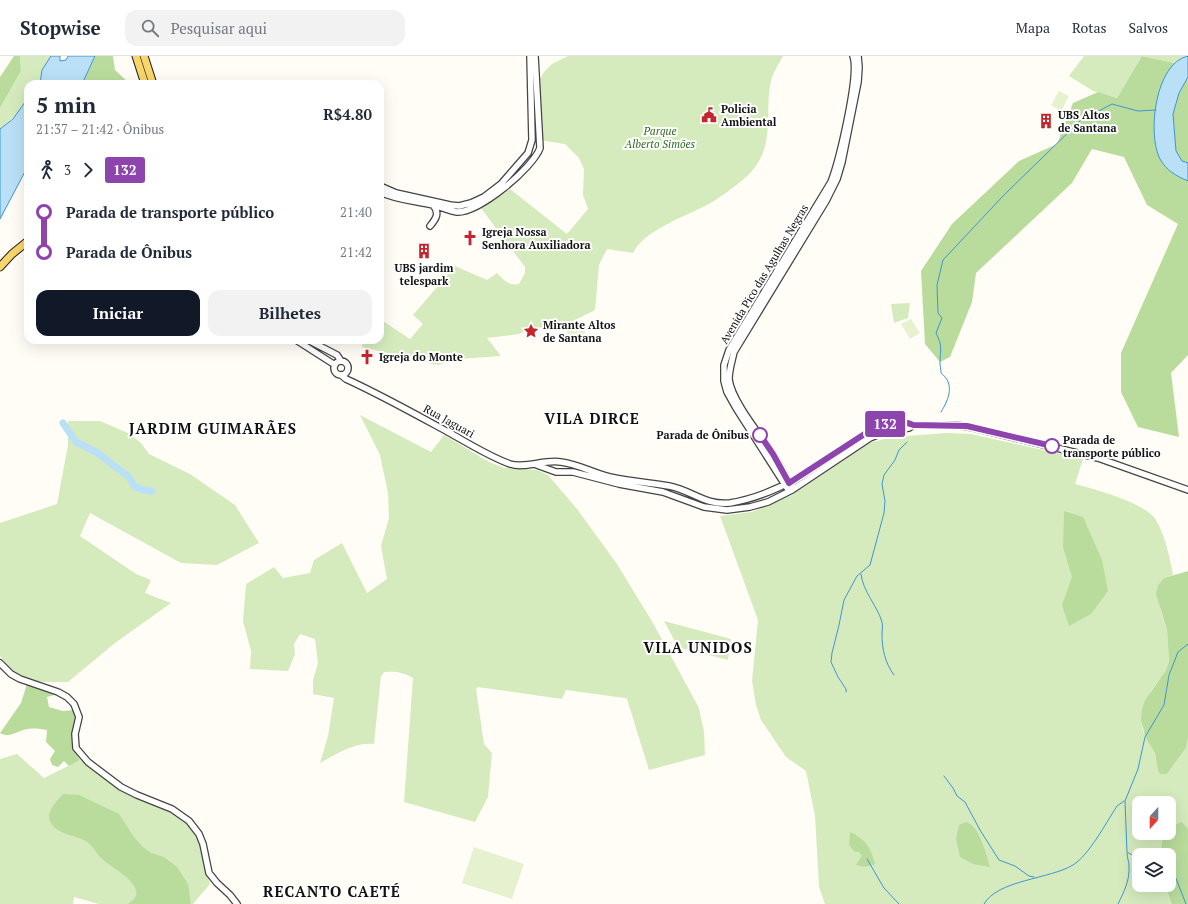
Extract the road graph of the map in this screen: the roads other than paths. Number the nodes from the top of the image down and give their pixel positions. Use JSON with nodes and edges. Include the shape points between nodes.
{"nodes":[{"id":1,"x":136,"y":56,"type":"edge"},
{"id":2,"x":144,"y":56,"type":"edge"},
{"id":3,"x":530,"y":56,"type":"edge"},
{"id":4,"x":535,"y":56,"type":"edge"},
{"id":5,"x":853,"y":56,"type":"edge"},
{"id":6,"x":858,"y":56,"type":"edge"},
{"id":7,"x":144,"y":80,"type":"edge"},
{"id":8,"x":153,"y":80,"type":"edge"},
{"id":9,"x":532,"y":140,"type":"junction"},
{"id":10,"x":540,"y":141,"type":"junction"},
{"id":11,"x":528,"y":153,"type":"junction"},
{"id":12,"x":535,"y":157,"type":"junction"},
{"id":13,"x":384,"y":188,"type":"edge"},
{"id":14,"x":384,"y":193,"type":"edge"},
{"id":15,"x":433,"y":205,"type":"junction"},
{"id":16,"x":458,"y":209,"type":"junction"},
{"id":17,"x":430,"y":226,"type":"dead end"},
{"id":18,"x":24,"y":244,"type":"edge"},
{"id":19,"x":0,"y":267,"type":"edge"},
{"id":20,"x":302,"y":344,"type":"edge"},
{"id":21,"x":315,"y":344,"type":"edge"},
{"id":22,"x":341,"y":361,"type":"junction"},
{"id":23,"x":335,"y":365,"type":"junction"},
{"id":24,"x":344,"y":374,"type":"junction"},
{"id":25,"x":913,"y":425,"type":"junction"},
{"id":26,"x":558,"y":461,"type":"junction"},
{"id":27,"x":569,"y":463,"type":"junction"},
{"id":28,"x":534,"y":464,"type":"junction"},
{"id":29,"x":556,"y":472,"type":"junction"},
{"id":30,"x":568,"y":472,"type":"junction"},
{"id":31,"x":787,"y":484,"type":"junction"},
{"id":32,"x":791,"y":490,"type":"junction"},
{"id":33,"x":1188,"y":490,"type":"edge"},
{"id":34,"x":695,"y":500,"type":"junction"},
{"id":35,"x":0,"y":663,"type":"edge"},
{"id":36,"x":237,"y":904,"type":"edge"}],
"edges":[{"from":1,"to":7,"type":"main road"},
{"from":2,"to":8,"type":"main road"},
{"from":3,"to":9,"type":"street"},
{"from":4,"to":10,"type":"street"},
{"from":5,"to":31,"type":"street","name":"Avenida Pico das Agulhas Negras","via":[[853,88],[838,162],[831,182],[729,350],[724,365],[727,392]]},
{"from":6,"to":31,"type":"street","name":"Avenida Pico das Agulhas Negras","via":[[858,82],[837,179],[734,352],[730,366],[729,380],[732,389],[773,454]]},
{"from":9,"to":10,"type":"street"},
{"from":9,"to":11,"type":"street"},
{"from":10,"to":12,"type":"street","via":[[540,148]]},
{"from":11,"to":12,"type":"street"},
{"from":11,"to":16,"type":"street","via":[[501,184],[484,197]]},
{"from":12,"to":16,"type":"street","via":[[486,202],[475,207]]},
{"from":13,"to":16,"type":"street"},
{"from":14,"to":15,"type":"street"},
{"from":15,"to":16,"type":"street"},
{"from":15,"to":17,"type":"street","via":[[437,209],[437,216]]},
{"from":18,"to":19,"type":"main road"},
{"from":20,"to":23,"type":"street"},
{"from":21,"to":22,"type":"street","via":[[336,355]]},
{"from":22,"to":23,"type":"street"},
{"from":22,"to":24,"type":"street","via":[[346,362],[349,368]]},
{"from":23,"to":24,"type":"street","via":[[338,374]]},
{"from":24,"to":28,"type":"street","name":"Rua Jaguari","via":[[346,379],[492,456],[512,464]]},
{"from":25,"to":31,"type":"street","via":[[880,424]]},
{"from":25,"to":32,"type":"street","via":[[870,438]]},
{"from":25,"to":33,"type":"street","via":[[967,426],[1069,450]]},
{"from":26,"to":27,"type":"street","name":"Rua Jaguari"},
{"from":26,"to":28,"type":"street","name":"Rua Jaguari"},
{"from":26,"to":29,"type":"street"},
{"from":27,"to":30,"type":"street"},
{"from":27,"to":34,"type":"street","name":"Rua Jaguari","via":[[609,476],[672,486]]},
{"from":28,"to":29,"type":"street","name":"Rua Jaguari"},
{"from":29,"to":30,"type":"street","name":"Rua Jaguari"},
{"from":30,"to":34,"type":"street","name":"Rua Jaguari"},
{"from":31,"to":32,"type":"street","name":"Avenida Pico das Agulhas Negras"},
{"from":31,"to":34,"type":"street","via":[[754,498],[728,503]]},
{"from":32,"to":34,"type":"street","via":[[768,502],[727,510],[716,509]]},
{"from":35,"to":36,"type":"street","via":[[20,680],[58,692],[74,704],[79,716],[75,734],[76,748],[88,762],[121,787],[172,809],[188,821],[204,844],[209,873]]}]}
